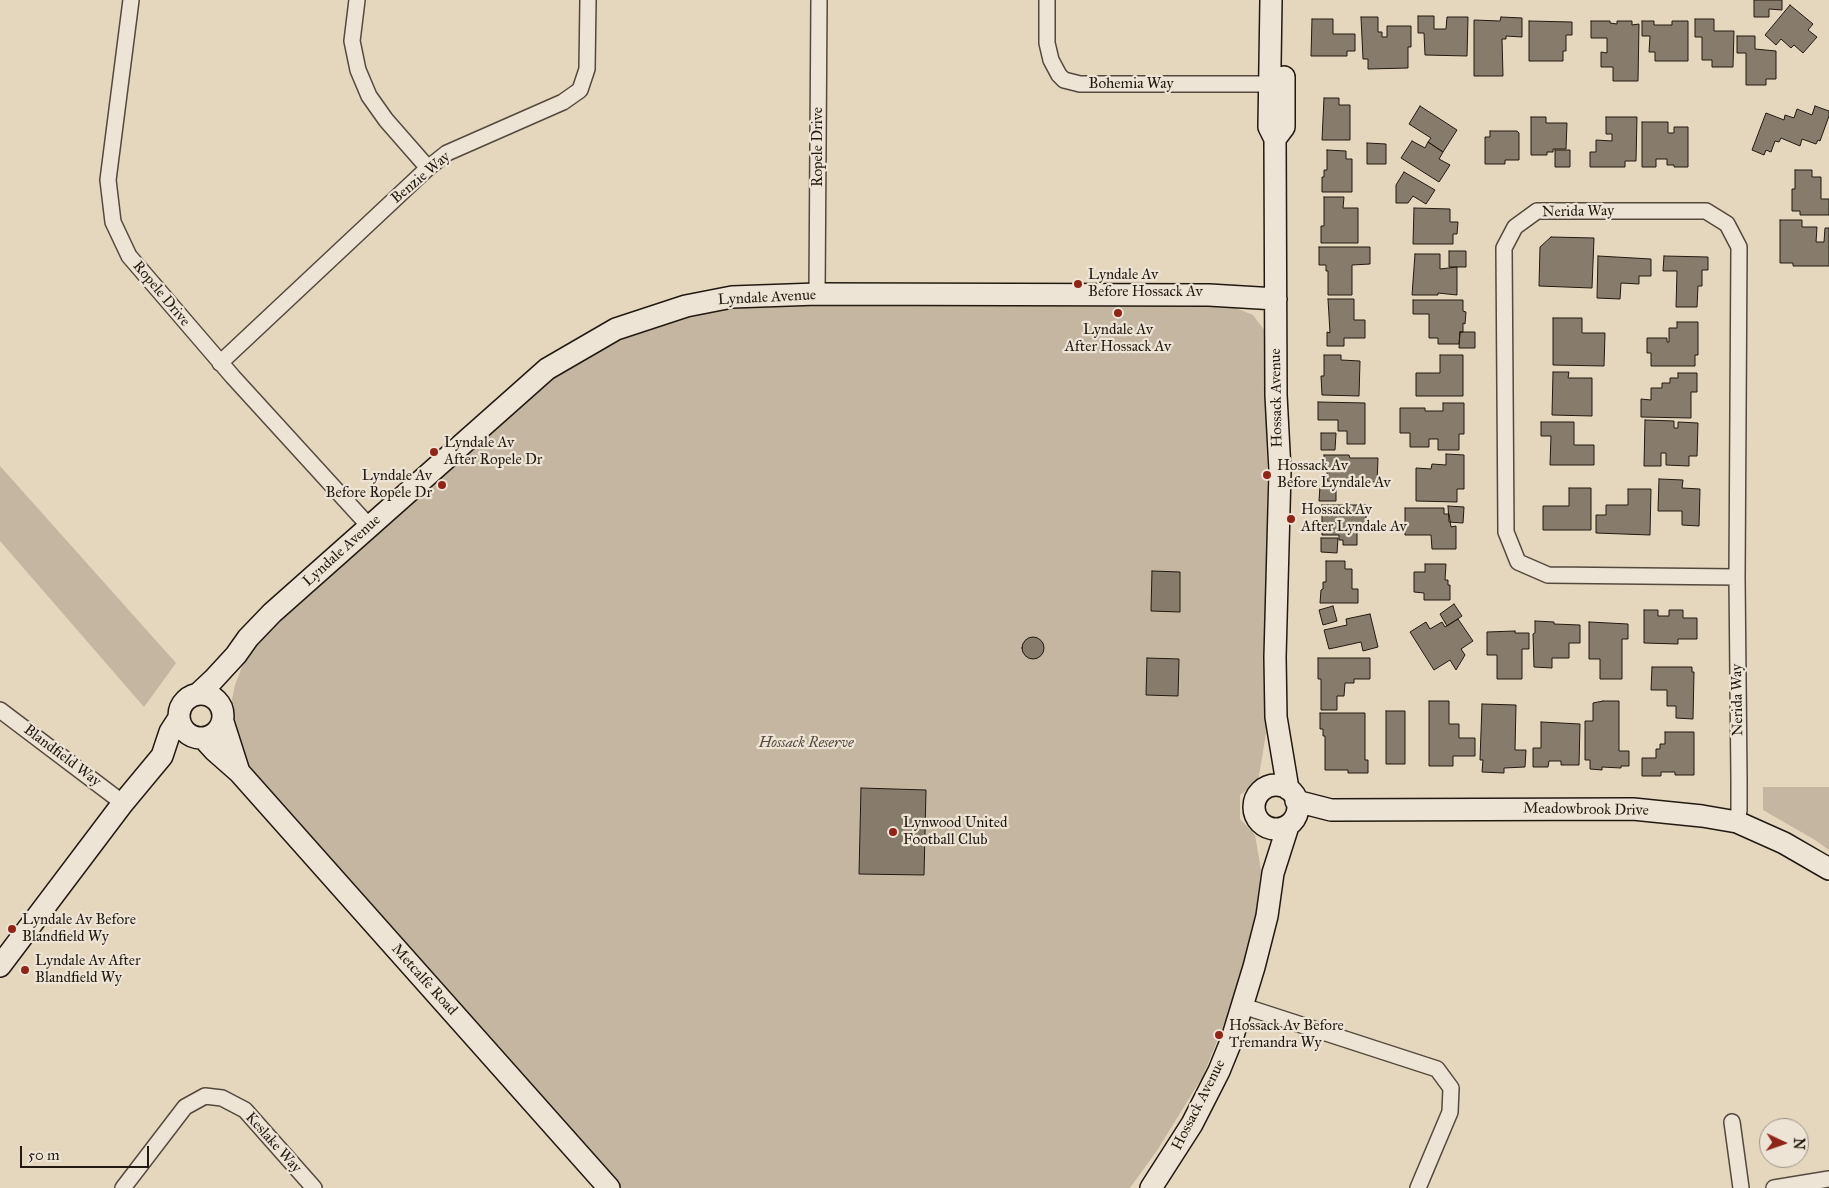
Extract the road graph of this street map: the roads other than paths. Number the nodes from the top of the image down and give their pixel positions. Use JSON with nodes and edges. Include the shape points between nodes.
{"nodes":[{"id":1,"x":130,"y":0,"type":"edge"},
{"id":2,"x":357,"y":0,"type":"edge"},
{"id":3,"x":588,"y":0,"type":"edge"},
{"id":4,"x":819,"y":0,"type":"edge"},
{"id":5,"x":1047,"y":0,"type":"edge"},
{"id":6,"x":1270,"y":0,"type":"edge"},
{"id":7,"x":1285,"y":0,"type":"edge"},
{"id":8,"x":1277,"y":84,"type":"junction"},
{"id":9,"x":428,"y":168,"type":"junction"},
{"id":10,"x":817,"y":294,"type":"junction"},
{"id":11,"x":1276,"y":299,"type":"junction"},
{"id":12,"x":220,"y":363,"type":"junction"},
{"id":13,"x":369,"y":526,"type":"junction"},
{"id":14,"x":1737,"y":578,"type":"junction"},
{"id":15,"x":236,"y":655,"type":"junction"},
{"id":16,"x":198,"y":694,"type":"junction"},
{"id":17,"x":0,"y":710,"type":"edge"},
{"id":18,"x":223,"y":716,"type":"junction"},
{"id":19,"x":179,"y":718,"type":"junction"},
{"id":20,"x":199,"y":738,"type":"junction"},
{"id":21,"x":162,"y":756,"type":"junction"},
{"id":22,"x":239,"y":772,"type":"junction"},
{"id":23,"x":123,"y":803,"type":"junction"},
{"id":24,"x":1287,"y":805,"type":"junction"},
{"id":25,"x":1737,"y":822,"type":"junction"},
{"id":26,"x":1266,"y":827,"type":"junction"},
{"id":27,"x":1829,"y":869,"type":"edge"},
{"id":28,"x":1273,"y":873,"type":"junction"},
{"id":29,"x":0,"y":966,"type":"edge"},
{"id":30,"x":1243,"y":1006,"type":"junction"},
{"id":31,"x":1732,"y":1122,"type":"dead end"},
{"id":32,"x":1829,"y":1179,"type":"edge"},
{"id":33,"x":123,"y":1188,"type":"edge"},
{"id":34,"x":314,"y":1188,"type":"edge"},
{"id":35,"x":608,"y":1188,"type":"edge"},
{"id":36,"x":1151,"y":1188,"type":"edge"},
{"id":37,"x":1418,"y":1188,"type":"edge"},
{"id":38,"x":1741,"y":1188,"type":"edge"},
{"id":39,"x":1774,"y":1188,"type":"edge"}],
"edges":[{"from":1,"to":12,"type":"street","name":"Ropele Drive","via":[[108,180],[113,222],[129,256]]},
{"from":2,"to":9,"type":"street","via":[[352,41],[365,87],[386,120]]},
{"from":3,"to":9,"type":"street","name":"Benzie Way","via":[[587,68],[580,90],[563,102],[447,153]]},
{"from":4,"to":10,"type":"street","name":"Ropele Drive"},
{"from":5,"to":8,"type":"street","name":"Bohemia Way","via":[[1047,43],[1051,60],[1064,80],[1080,84]]},
{"from":6,"to":8,"type":"street","name":"Hossack Avenue"},
{"from":7,"to":8,"type":"street","name":"Hossack Avenue"},
{"from":8,"to":11,"type":"street","name":"Hossack Avenue","via":[[1269,127],[1275,139]]},
{"from":9,"to":12,"type":"street","name":"Benzie Way"},
{"from":10,"to":11,"type":"street","name":"Lyndale Avenue"},
{"from":10,"to":13,"type":"street","name":"Lyndale Avenue","via":[[732,297],[686,306],[616,329],[548,369]]},
{"from":11,"to":24,"type":"street","name":"Hossack Avenue","via":[[1280,471],[1276,717]]},
{"from":12,"to":13,"type":"street","name":"Ropele Drive"},
{"from":13,"to":15,"type":"street","name":"Lyndale Avenue","via":[[272,613]]},
{"from":14,"to":14,"type":"street","name":"Nerida Way","via":[[1739,247],[1731,232],[1726,224],[1706,211],[1536,211],[1514,227],[1504,248],[1506,532],[1518,562],[1548,575]]},
{"from":14,"to":25,"type":"street","name":"Nerida Way","via":[[1740,780]]},
{"from":15,"to":16,"type":"street","name":"Lyndale Avenue"},
{"from":15,"to":18,"type":"street","name":"Lyndale Avenue"},
{"from":16,"to":18,"type":"street","via":[[216,699]]},
{"from":16,"to":19,"type":"street","name":"Lyndale Avenue","via":[[186,699]]},
{"from":17,"to":23,"type":"street","name":"Blandfield Way"},
{"from":18,"to":20,"type":"street","name":"Lyndale Avenue","via":[[216,733]]},
{"from":18,"to":22,"type":"street","name":"Metcalfe Road"},
{"from":19,"to":20,"type":"street","via":[[184,730]]},
{"from":19,"to":21,"type":"street","name":"Lyndale Avenue"},
{"from":20,"to":21,"type":"street","name":"Lyndale Avenue"},
{"from":20,"to":22,"type":"street","name":"Metcalfe Road"},
{"from":21,"to":23,"type":"street","name":"Lyndale Avenue"},
{"from":22,"to":35,"type":"street","name":"Metcalfe Road"},
{"from":23,"to":29,"type":"street","name":"Lyndale Avenue"},
{"from":24,"to":25,"type":"street","name":"Meadowbrook Drive","via":[[1331,810],[1633,808]]},
{"from":24,"to":26,"type":"street","via":[[1277,829]]},
{"from":24,"to":26,"type":"street","name":"Hossack Avenue","via":[[1261,791],[1254,804],[1256,817]]},
{"from":24,"to":28,"type":"street","name":"Hossack Avenue"},
{"from":25,"to":27,"type":"street","name":"Meadowbrook Drive","via":[[1784,842]]},
{"from":26,"to":28,"type":"street","name":"Hossack Avenue"},
{"from":28,"to":30,"type":"street","name":"Hossack Avenue","via":[[1267,916]]},
{"from":30,"to":36,"type":"street","name":"Hossack Avenue","via":[[1207,1094]]},
{"from":30,"to":37,"type":"street","via":[[1437,1069],[1450,1088],[1450,1112]]},
{"from":31,"to":38,"type":"street"},
{"from":32,"to":39,"type":"street"},
{"from":33,"to":34,"type":"street","name":"Keslake Way","via":[[185,1107],[205,1096],[222,1098],[245,1110]]}]}
